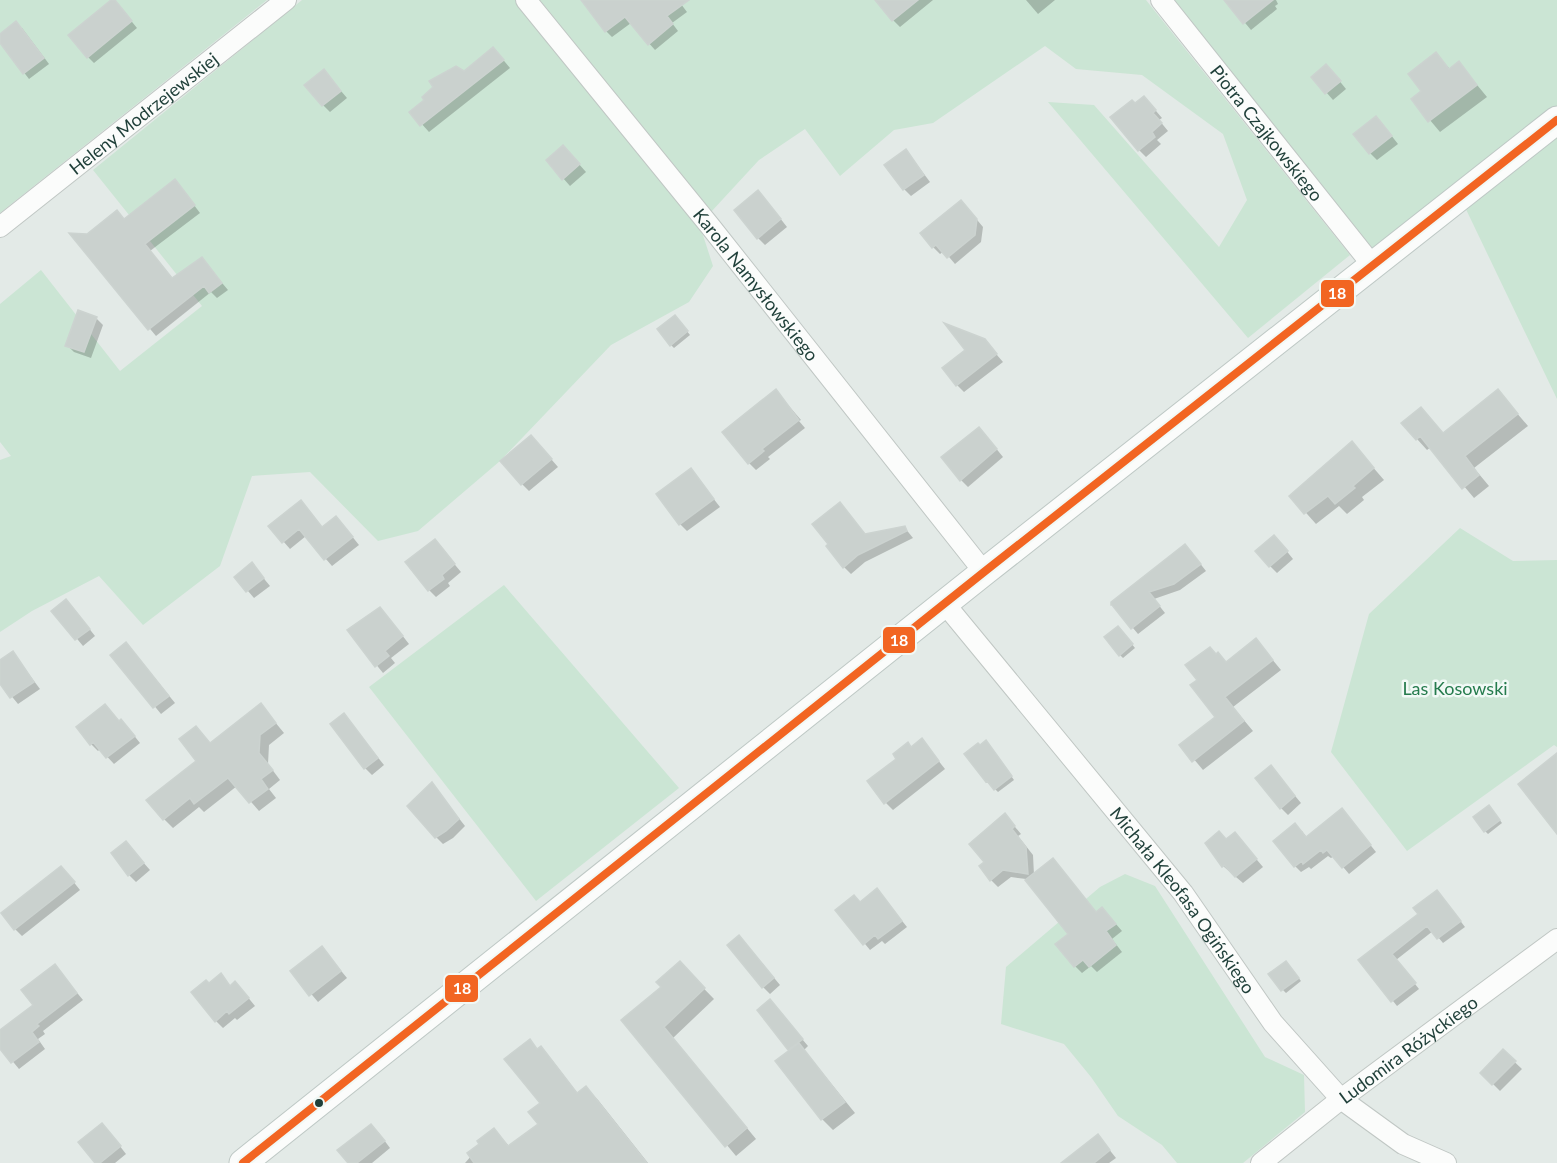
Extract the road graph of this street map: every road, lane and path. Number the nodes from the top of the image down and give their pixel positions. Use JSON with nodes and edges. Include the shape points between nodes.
{"nodes":[{"id":1,"x":286,"y":0,"type":"edge"},
{"id":2,"x":526,"y":0,"type":"edge"},
{"id":3,"x":1161,"y":0,"type":"edge"},
{"id":4,"x":1557,"y":120,"type":"edge"},
{"id":5,"x":0,"y":227,"type":"edge"},
{"id":6,"x":1373,"y":266,"type":"junction"},
{"id":7,"x":984,"y":572,"type":"junction"},
{"id":8,"x":945,"y":604,"type":"junction"},
{"id":9,"x":1557,"y":939,"type":"edge"},
{"id":10,"x":1341,"y":1099,"type":"junction"},
{"id":11,"x":243,"y":1163,"type":"edge"},
{"id":12,"x":1261,"y":1163,"type":"edge"},
{"id":13,"x":1446,"y":1163,"type":"edge"}],
"edges":[{"from":1,"to":5,"type":"street","name":"Heleny Modrzejewskiej"},
{"from":2,"to":7,"type":"street","name":"Karola Namysłowskiego"},
{"from":3,"to":6,"type":"street","name":"Piotra Czajkowskiego"},
{"from":4,"to":6,"type":"street"},
{"from":6,"to":7,"type":"street"},
{"from":7,"to":8,"type":"street"},
{"from":8,"to":10,"type":"street","name":"Michała Kleofasa Ogińskiego","via":[[1183,893],[1274,1023]]},
{"from":8,"to":11,"type":"street"},
{"from":9,"to":10,"type":"street","name":"Ludomira Różyckiego"},
{"from":10,"to":12,"type":"street","name":"Ludomira Różyckiego"},
{"from":10,"to":13,"type":"street","name":"Michała Kleofasa Ogińskiego","via":[[1403,1144]]}]}
